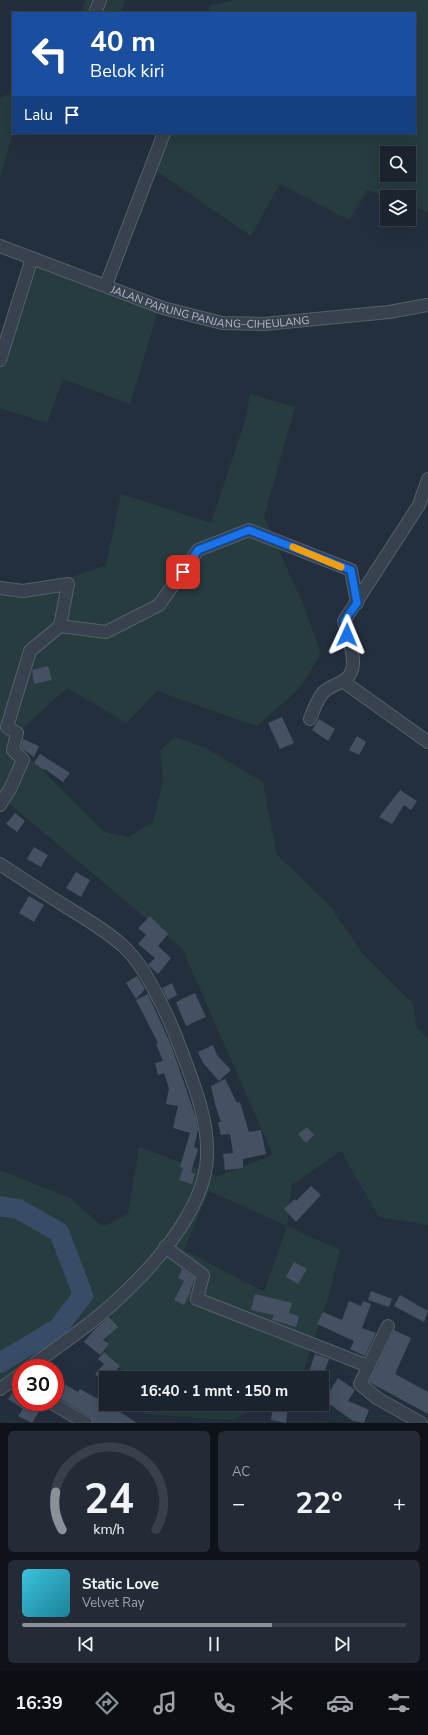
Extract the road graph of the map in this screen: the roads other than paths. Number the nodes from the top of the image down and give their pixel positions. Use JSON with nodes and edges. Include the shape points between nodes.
{"nodes":[{"id":1,"x":100,"y":0,"type":"edge"},
{"id":2,"x":95,"y":12,"type":"edge"},
{"id":3,"x":164,"y":134,"type":"edge"},
{"id":4,"x":0,"y":246,"type":"edge"},
{"id":5,"x":32,"y":258,"type":"junction"},
{"id":6,"x":106,"y":285,"type":"junction"},
{"id":7,"x":428,"y":305,"type":"edge"},
{"id":8,"x":0,"y":360,"type":"edge"},
{"id":9,"x":428,"y":479,"type":"edge"},
{"id":10,"x":0,"y":588,"type":"edge"},
{"id":11,"x":357,"y":603,"type":"junction"},
{"id":12,"x":60,"y":626,"type":"junction"},
{"id":13,"x":344,"y":682,"type":"junction"},
{"id":14,"x":310,"y":719,"type":"dead end"},
{"id":15,"x":428,"y":742,"type":"edge"},
{"id":16,"x":0,"y":805,"type":"edge"},
{"id":17,"x":0,"y":864,"type":"edge"},
{"id":18,"x":165,"y":1247,"type":"junction"},
{"id":19,"x":388,"y":1326,"type":"dead end"},
{"id":20,"x":41,"y":1359,"type":"edge"},
{"id":21,"x":368,"y":1366,"type":"junction"},
{"id":22,"x":12,"y":1380,"type":"edge"},
{"id":23,"x":0,"y":1389,"type":"edge"},
{"id":24,"x":64,"y":1410,"type":"edge"},
{"id":25,"x":86,"y":1423,"type":"edge"},
{"id":26,"x":421,"y":1423,"type":"edge"}],
"edges":[{"from":1,"to":2,"type":"street"},
{"from":3,"to":6,"type":"street"},
{"from":4,"to":5,"type":"street","name":"JALAN PARUNG PANJANG–CIHEULANG"},
{"from":5,"to":6,"type":"street","name":"JALAN PARUNG PANJANG–CIHEULANG"},
{"from":5,"to":8,"type":"street"},
{"from":6,"to":7,"type":"street","name":"JALAN PARUNG PANJANG–CIHEULANG","via":[[163,308],[222,323],[264,324],[389,312]]},
{"from":9,"to":11,"type":"street","via":[[419,505]]},
{"from":10,"to":12,"type":"street","via":[[23,591],[68,584]]},
{"from":11,"to":12,"type":"street","via":[[351,570],[249,530],[198,550],[159,604],[106,632]]},
{"from":11,"to":13,"type":"street","via":[[344,621],[353,664]]},
{"from":12,"to":16,"type":"street","via":[[30,651],[7,727],[17,733],[13,750],[23,760]]},
{"from":13,"to":14,"type":"street","via":[[322,693]]},
{"from":13,"to":15,"type":"street"},
{"from":17,"to":18,"type":"street","via":[[108,933],[126,949],[142,968],[175,1033],[196,1090],[207,1158],[203,1181],[193,1204]]},
{"from":18,"to":20,"type":"street","via":[[135,1283],[107,1309]]},
{"from":18,"to":21,"type":"street","via":[[203,1275],[197,1299]]},
{"from":19,"to":21,"type":"street"},
{"from":21,"to":26,"type":"street","via":[[360,1384],[377,1398]]},
{"from":22,"to":23,"type":"street"},
{"from":24,"to":25,"type":"street"}]}
